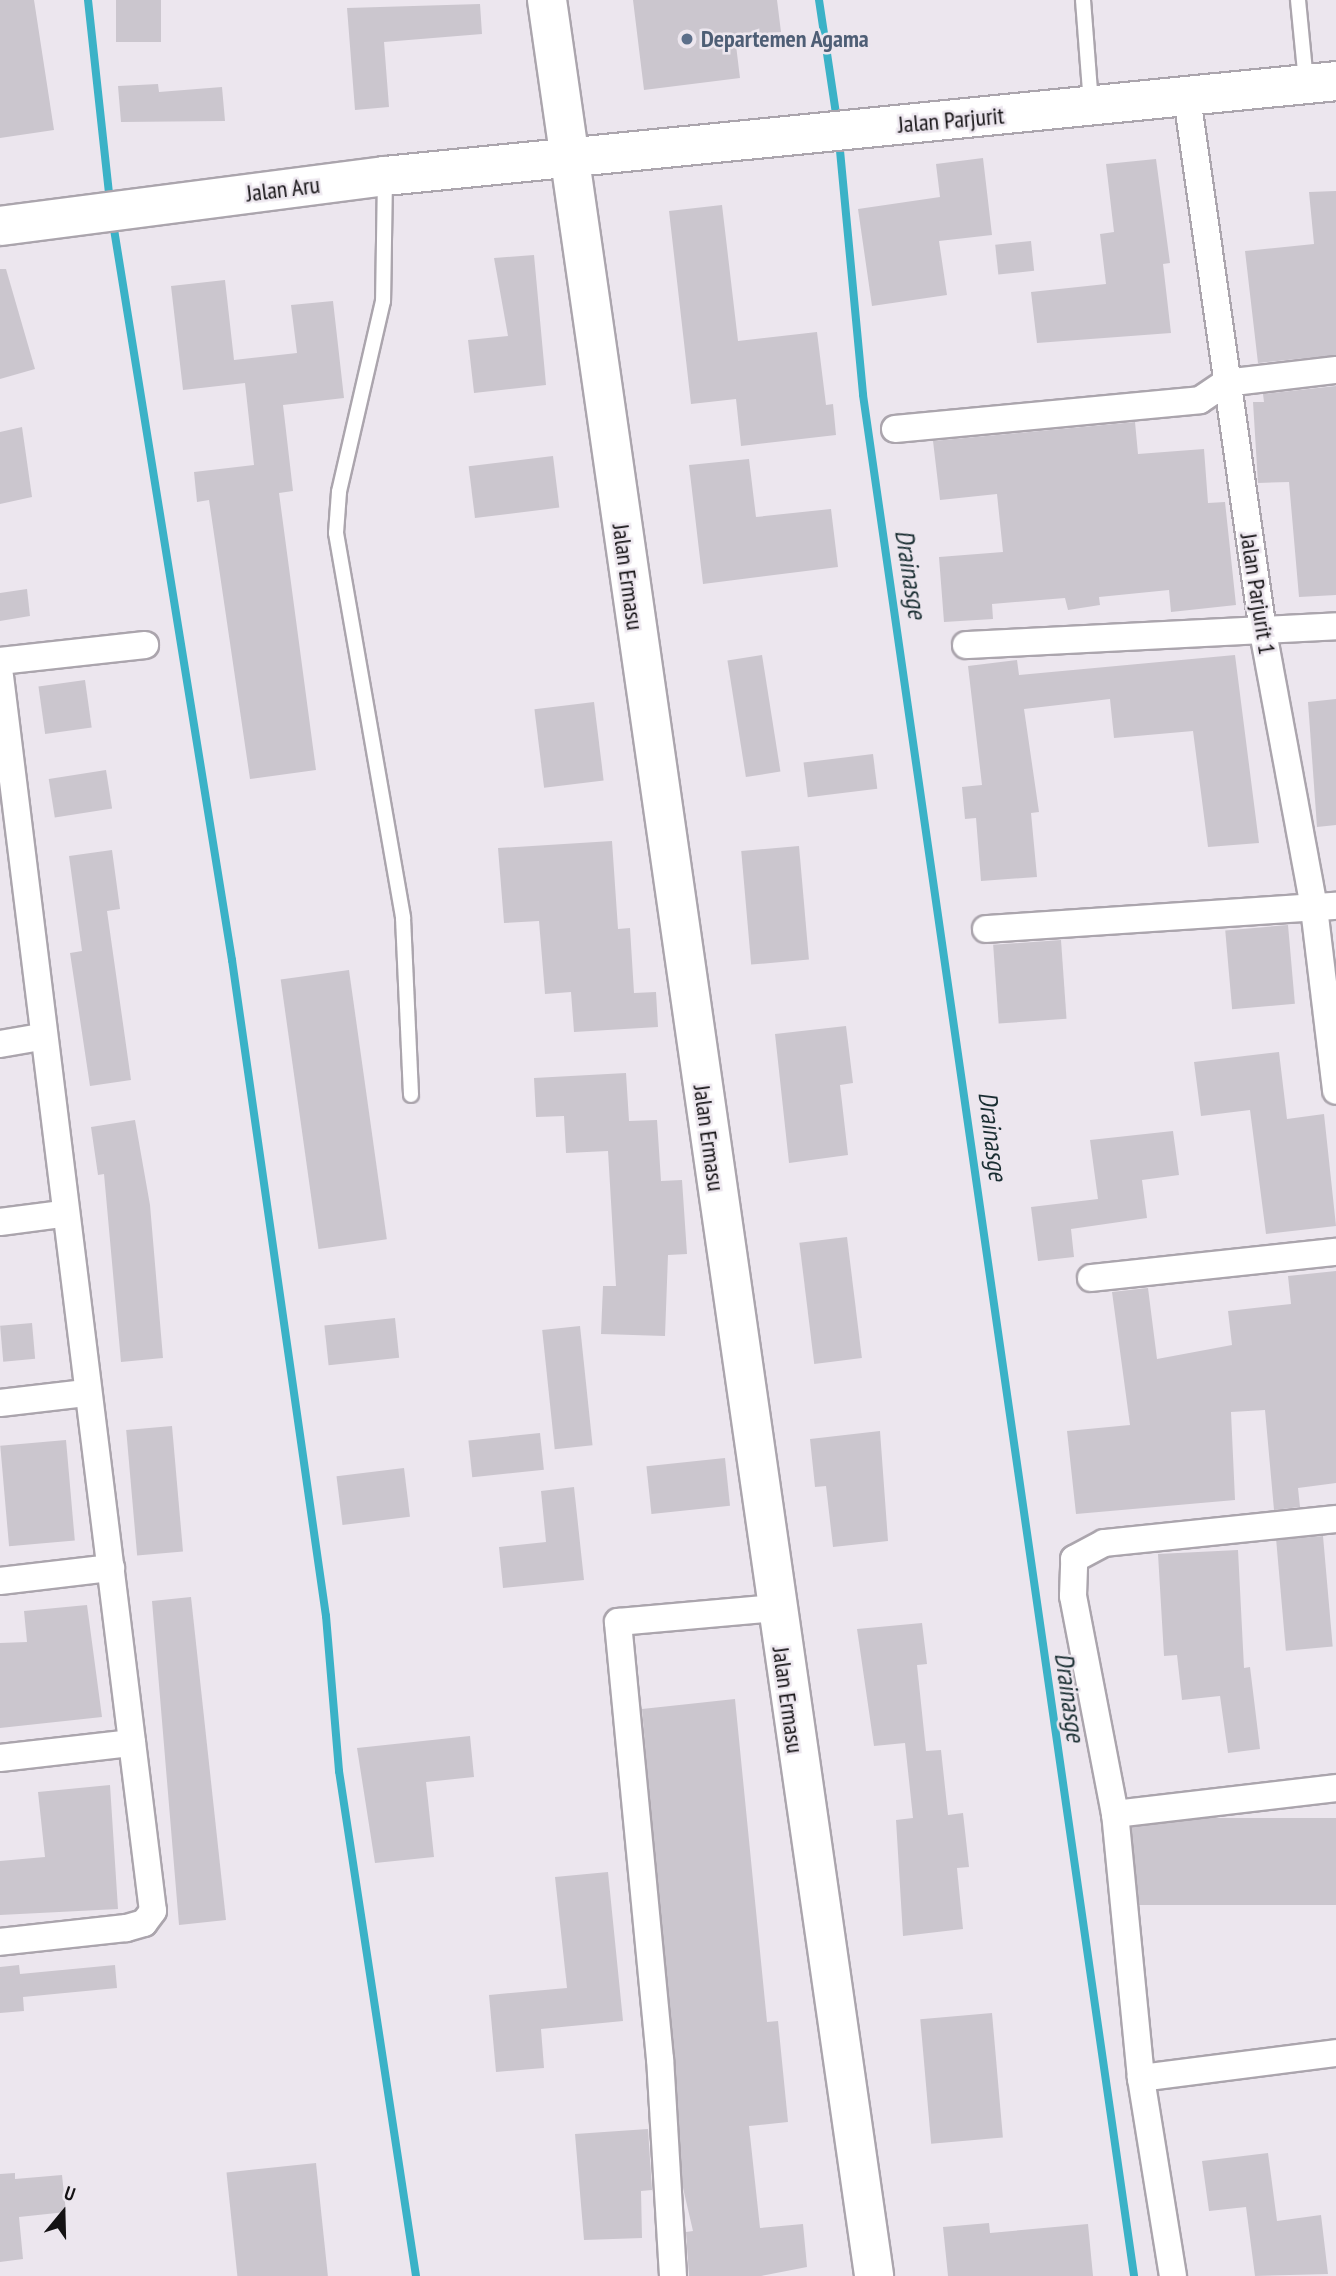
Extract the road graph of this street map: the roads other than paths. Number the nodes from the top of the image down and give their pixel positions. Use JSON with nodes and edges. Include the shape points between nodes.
{"nodes":[{"id":1,"x":547,"y":0,"type":"edge"},
{"id":2,"x":1083,"y":0,"type":"edge"},
{"id":3,"x":1298,"y":0,"type":"edge"},
{"id":4,"x":1321,"y":82,"type":"edge"},
{"id":5,"x":1187,"y":97,"type":"junction"},
{"id":6,"x":1092,"y":107,"type":"junction"},
{"id":7,"x":566,"y":157,"type":"junction"},
{"id":8,"x":385,"y":176,"type":"junction"},
{"id":9,"x":0,"y":226,"type":"edge"},
{"id":10,"x":1336,"y":370,"type":"edge"},
{"id":11,"x":1225,"y":383,"type":"junction"},
{"id":12,"x":895,"y":429,"type":"dead end"},
{"id":13,"x":1336,"y":626,"type":"edge"},
{"id":14,"x":1263,"y":632,"type":"junction"},
{"id":15,"x":145,"y":645,"type":"dead end"},
{"id":16,"x":966,"y":645,"type":"dead end"},
{"id":17,"x":0,"y":661,"type":"edge"},
{"id":18,"x":0,"y":676,"type":"edge"},
{"id":19,"x":9,"y":860,"type":"edge"},
{"id":20,"x":1325,"y":907,"type":"edge"},
{"id":21,"x":986,"y":929,"type":"dead end"},
{"id":22,"x":40,"y":1038,"type":"junction"},
{"id":23,"x":0,"y":1044,"type":"edge"},
{"id":24,"x":1336,"y":1091,"type":"edge"},
{"id":25,"x":411,"y":1094,"type":"dead end"},
{"id":26,"x":62,"y":1214,"type":"junction"},
{"id":27,"x":0,"y":1223,"type":"edge"},
{"id":28,"x":1336,"y":1252,"type":"edge"},
{"id":29,"x":1091,"y":1278,"type":"dead end"},
{"id":30,"x":85,"y":1393,"type":"junction"},
{"id":31,"x":0,"y":1403,"type":"edge"},
{"id":32,"x":1336,"y":1519,"type":"edge"},
{"id":33,"x":111,"y":1568,"type":"junction"},
{"id":34,"x":0,"y":1581,"type":"edge"},
{"id":35,"x":775,"y":1608,"type":"junction"},
{"id":36,"x":132,"y":1743,"type":"junction"},
{"id":37,"x":0,"y":1758,"type":"edge"},
{"id":38,"x":1336,"y":1788,"type":"edge"},
{"id":39,"x":1115,"y":1814,"type":"junction"},
{"id":40,"x":0,"y":1942,"type":"edge"},
{"id":41,"x":1336,"y":2053,"type":"edge"},
{"id":42,"x":1141,"y":2078,"type":"junction"},
{"id":43,"x":673,"y":2276,"type":"edge"},
{"id":44,"x":874,"y":2276,"type":"edge"},
{"id":45,"x":1173,"y":2276,"type":"edge"}],
"edges":[{"from":1,"to":7,"type":"street","name":"Jalan Ermasu"},
{"from":2,"to":6,"type":"lane"},
{"from":3,"to":4,"type":"lane"},
{"from":4,"to":5,"type":"street","name":"Jalan Parjurit"},
{"from":5,"to":6,"type":"street","name":"Jalan Parjurit"},
{"from":5,"to":11,"type":"street","name":"Jalan Parjurit 1"},
{"from":6,"to":7,"type":"street","name":"Jalan Parjurit"},
{"from":7,"to":8,"type":"street","name":"Jalan Aru"},
{"from":7,"to":35,"type":"street","name":"Jalan Ermasu"},
{"from":8,"to":9,"type":"street","name":"Jalan Aru"},
{"from":8,"to":25,"type":"lane","via":[[383,301],[339,492],[336,533],[403,918]]},
{"from":10,"to":11,"type":"street"},
{"from":11,"to":12,"type":"street","via":[[1200,400]]},
{"from":11,"to":14,"type":"street","name":"Jalan Parjurit 1"},
{"from":13,"to":14,"type":"street"},
{"from":14,"to":16,"type":"street"},
{"from":14,"to":20,"type":"street","name":"Jalan Parjurit 1"},
{"from":15,"to":17,"type":"street"},
{"from":18,"to":19,"type":"street"},
{"from":19,"to":22,"type":"street"},
{"from":20,"to":21,"type":"street"},
{"from":20,"to":24,"type":"street","name":"Jalan Parjurit 1"},
{"from":22,"to":23,"type":"street"},
{"from":22,"to":26,"type":"street"},
{"from":26,"to":27,"type":"street"},
{"from":26,"to":30,"type":"street"},
{"from":28,"to":29,"type":"street"},
{"from":30,"to":31,"type":"street"},
{"from":30,"to":33,"type":"street"},
{"from":32,"to":39,"type":"street","via":[[1104,1543],[1074,1559],[1073,1596]]},
{"from":33,"to":34,"type":"street"},
{"from":33,"to":36,"type":"street"},
{"from":35,"to":43,"type":"street","via":[[618,1622],[660,2059]]},
{"from":35,"to":44,"type":"street","name":"Jalan Ermasu"},
{"from":36,"to":37,"type":"street"},
{"from":36,"to":40,"type":"street","via":[[153,1911],[144,1923],[127,1928]]},
{"from":38,"to":39,"type":"street"},
{"from":39,"to":42,"type":"street"},
{"from":41,"to":42,"type":"street"},
{"from":42,"to":45,"type":"street"}]}
